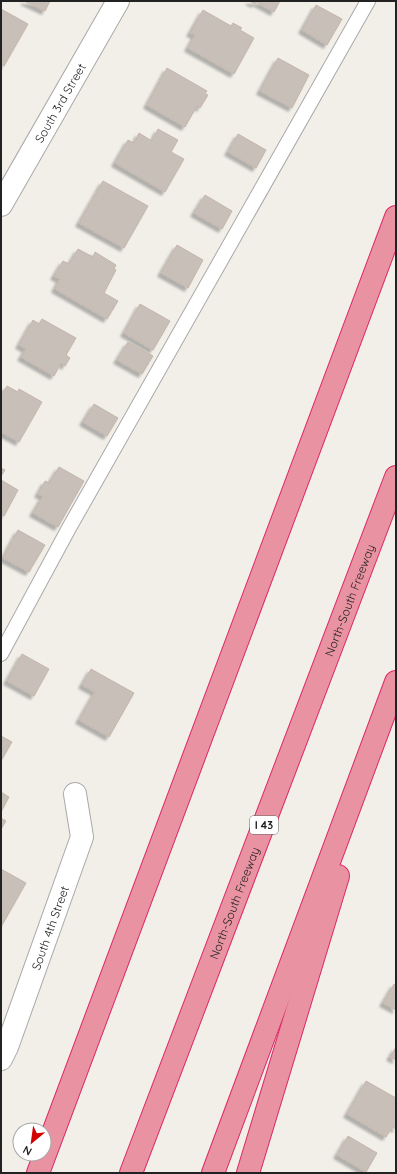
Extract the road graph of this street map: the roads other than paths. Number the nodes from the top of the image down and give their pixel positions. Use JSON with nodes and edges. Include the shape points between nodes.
{"nodes":[{"id":1,"x":118,"y":1,"type":"edge"},
{"id":2,"x":368,"y":1,"type":"edge"},
{"id":3,"x":1,"y":205,"type":"edge"},
{"id":4,"x":396,"y":219,"type":"edge"},
{"id":5,"x":396,"y":476,"type":"edge"},
{"id":6,"x":1,"y":654,"type":"edge"},
{"id":7,"x":396,"y":682,"type":"edge"},
{"id":8,"x":396,"y":686,"type":"edge"},
{"id":9,"x":75,"y":794,"type":"dead end"},
{"id":10,"x":1,"y":1059,"type":"edge"},
{"id":11,"x":38,"y":1173,"type":"edge"},
{"id":12,"x":131,"y":1173,"type":"edge"},
{"id":13,"x":213,"y":1173,"type":"edge"},
{"id":14,"x":248,"y":1173,"type":"edge"}],
"edges":[{"from":1,"to":3,"type":"street","name":"South 3rd Street"},
{"from":2,"to":6,"type":"lane","via":[[69,528]]},
{"from":4,"to":11,"type":"highway"},
{"from":5,"to":12,"type":"highway","name":"North-South Freeway","number":"I 43"},
{"from":7,"to":13,"type":"highway"},
{"from":8,"to":14,"type":"highway"},
{"from":9,"to":10,"type":"street","name":"South 4th Street","via":[[82,837]]}]}
